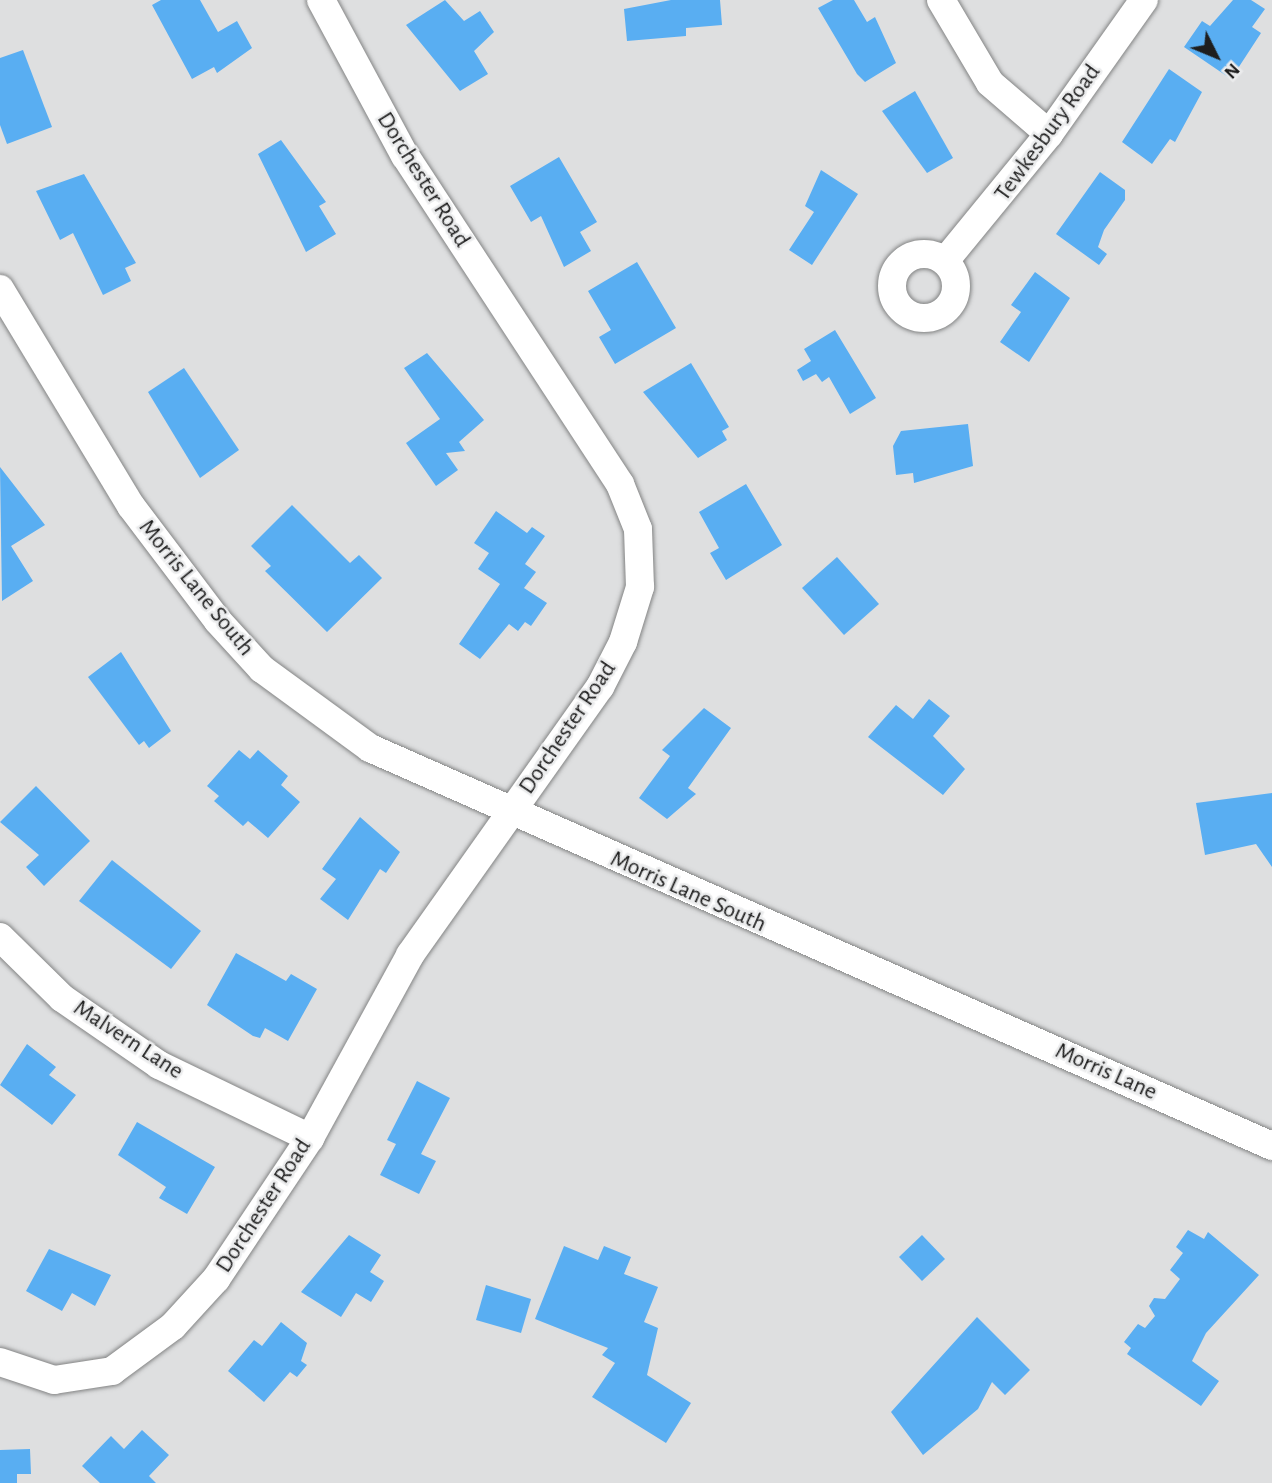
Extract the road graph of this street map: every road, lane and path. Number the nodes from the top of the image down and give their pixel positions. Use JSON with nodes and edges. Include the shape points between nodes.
{"nodes":[{"id":1,"x":321,"y":0,"type":"edge"},
{"id":2,"x":941,"y":0,"type":"edge"},
{"id":3,"x":1144,"y":0,"type":"edge"},
{"id":4,"x":1049,"y":134,"type":"junction"},
{"id":5,"x":945,"y":261,"type":"dead end"},
{"id":6,"x":0,"y":289,"type":"edge"},
{"id":7,"x":510,"y":813,"type":"junction"},
{"id":8,"x":0,"y":937,"type":"edge"},
{"id":9,"x":941,"y":998,"type":"joint"},
{"id":10,"x":310,"y":1138,"type":"junction"},
{"id":11,"x":1272,"y":1146,"type":"edge"},
{"id":12,"x":0,"y":1363,"type":"edge"}],
"edges":[{"from":1,"to":7,"type":"street","name":"Dorchester Road","via":[[405,156],[620,484],[638,529],[640,587],[624,642]]},
{"from":2,"to":4,"type":"street","via":[[990,83]]},
{"from":3,"to":4,"type":"street","name":"Tewkesbury Road"},
{"from":4,"to":5,"type":"street","name":"Tewkesbury Road"},
{"from":6,"to":7,"type":"street","name":"Morris Lane South","via":[[131,506],[262,669],[370,748]]},
{"from":7,"to":9,"type":"street","name":"Morris Lane South"},
{"from":7,"to":10,"type":"street","name":"Dorchester Road","via":[[410,955]]},
{"from":8,"to":10,"type":"street","name":"Malvern Lane","via":[[62,998],[159,1065]]},
{"from":9,"to":11,"type":"street","name":"Morris Lane"},
{"from":10,"to":12,"type":"street","name":"Dorchester Road","via":[[216,1279],[173,1326],[112,1371],[54,1380]]}]}
